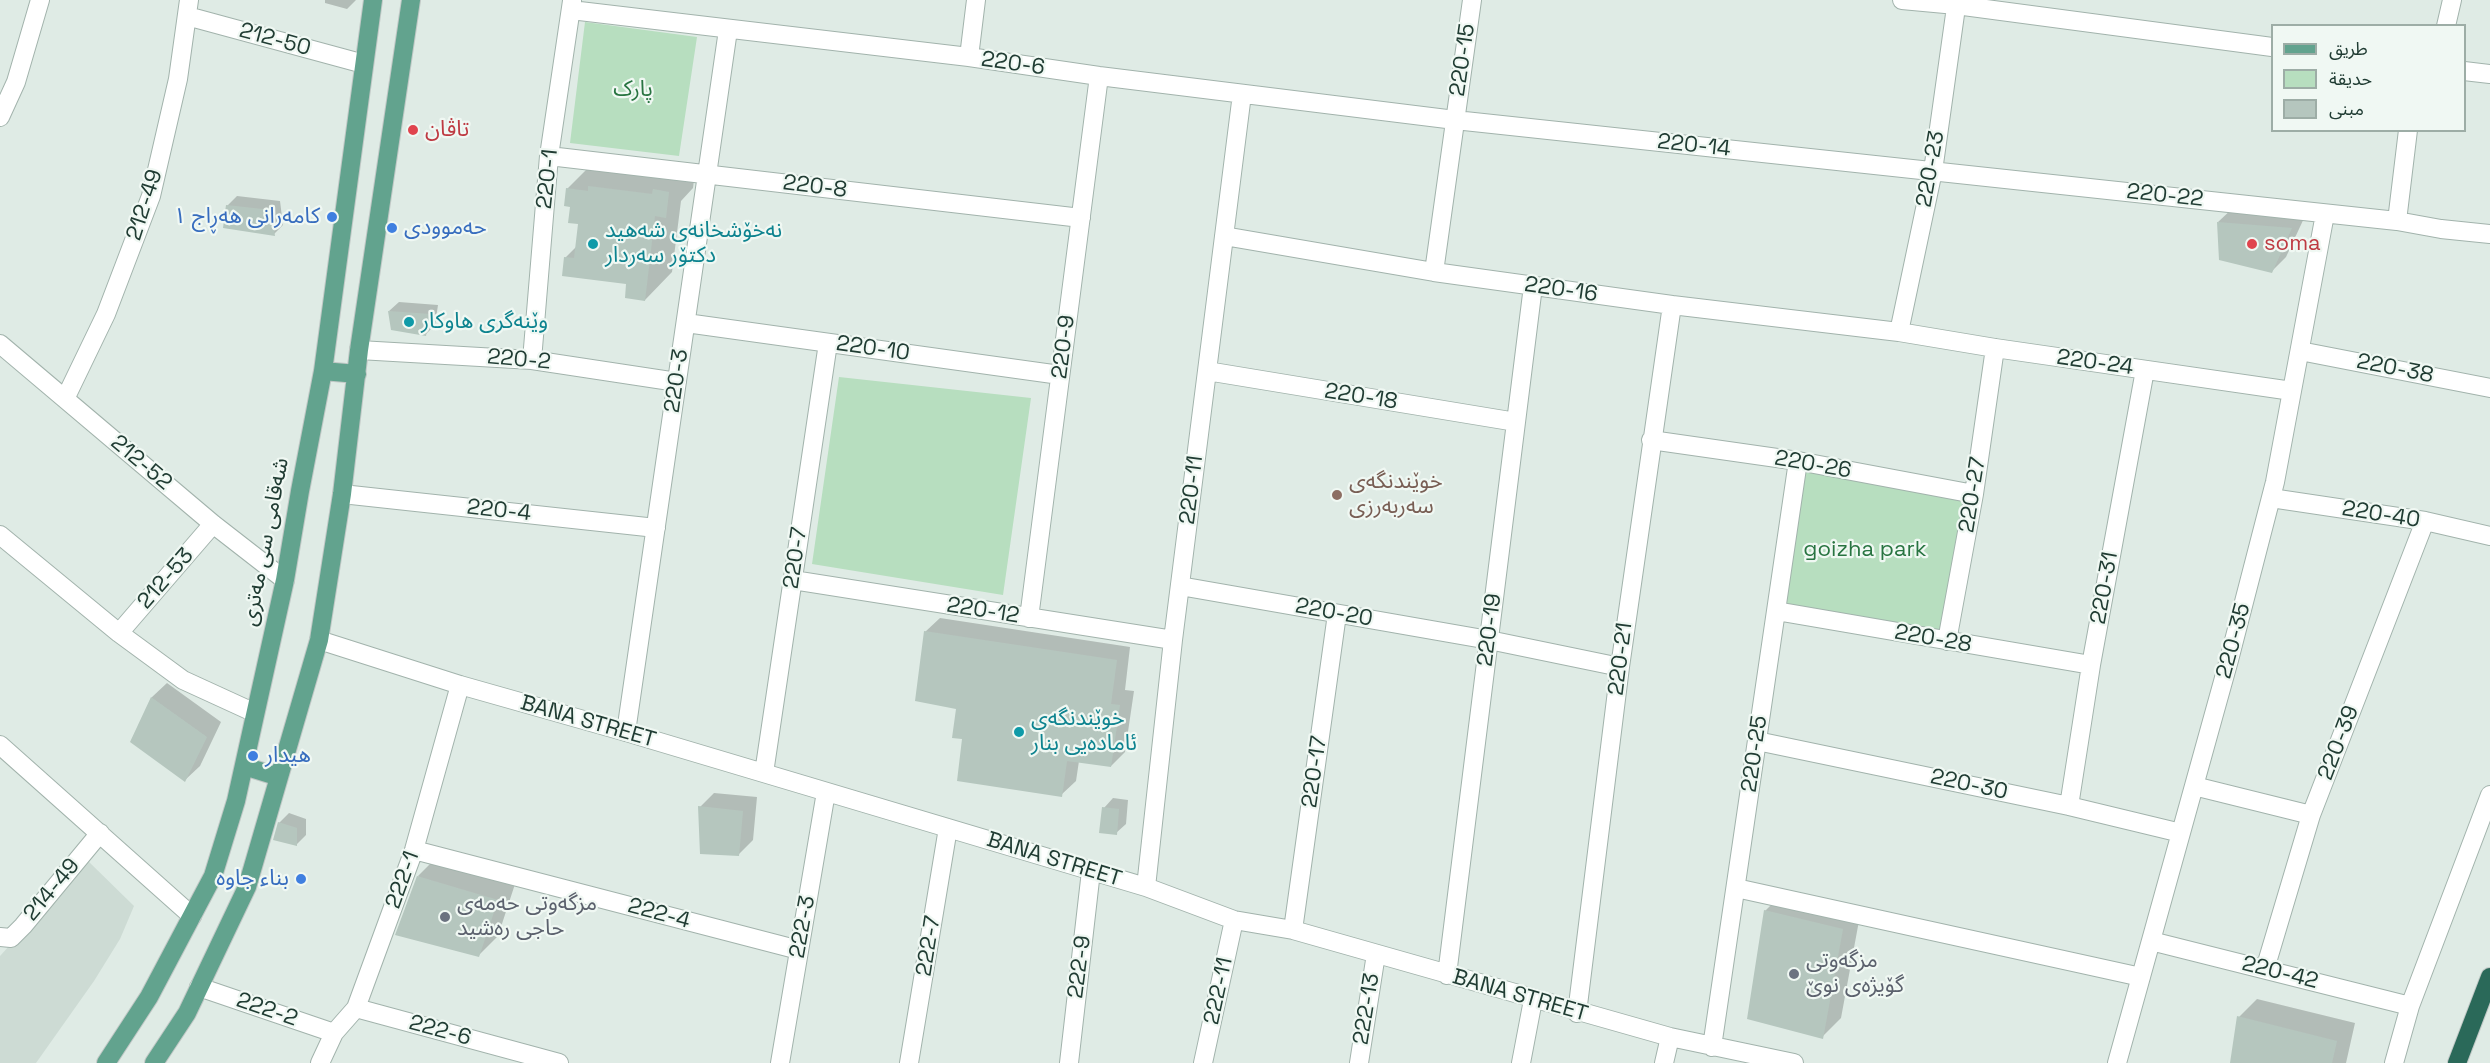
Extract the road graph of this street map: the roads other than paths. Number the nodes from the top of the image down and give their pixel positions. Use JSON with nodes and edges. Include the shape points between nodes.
{"nodes":[{"id":1,"x":40,"y":0,"type":"edge"},
{"id":2,"x":373,"y":0,"type":"edge"},
{"id":3,"x":411,"y":0,"type":"edge"},
{"id":4,"x":976,"y":0,"type":"edge"},
{"id":5,"x":1472,"y":0,"type":"edge"},
{"id":6,"x":1902,"y":0,"type":"edge"},
{"id":7,"x":2452,"y":0,"type":"edge"},
{"id":8,"x":1956,"y":2,"type":"edge"},
{"id":9,"x":571,"y":5,"type":"edge"},
{"id":10,"x":188,"y":8,"type":"edge"},
{"id":11,"x":2446,"y":24,"type":"edge"},
{"id":12,"x":728,"y":30,"type":"junction"},
{"id":13,"x":2271,"y":47,"type":"edge"},
{"id":14,"x":969,"y":57,"type":"junction"},
{"id":15,"x":364,"y":64,"type":"junction"},
{"id":16,"x":2466,"y":71,"type":"edge"},
{"id":17,"x":2490,"y":74,"type":"edge"},
{"id":18,"x":1099,"y":76,"type":"junction"},
{"id":19,"x":1242,"y":94,"type":"junction"},
{"id":20,"x":0,"y":117,"type":"edge"},
{"id":21,"x":1455,"y":120,"type":"junction"},
{"id":22,"x":2408,"y":132,"type":"edge"},
{"id":23,"x":549,"y":156,"type":"junction"},
{"id":24,"x":1932,"y":171,"type":"junction"},
{"id":25,"x":707,"y":174,"type":"junction"},
{"id":26,"x":2325,"y":214,"type":"junction"},
{"id":27,"x":1081,"y":218,"type":"junction"},
{"id":28,"x":2397,"y":221,"type":"junction"},
{"id":29,"x":2490,"y":234,"type":"edge"},
{"id":30,"x":1224,"y":236,"type":"junction"},
{"id":31,"x":1434,"y":272,"type":"junction"},
{"id":32,"x":1533,"y":286,"type":"junction"},
{"id":33,"x":1672,"y":305,"type":"junction"},
{"id":34,"x":686,"y":323,"type":"junction"},
{"id":35,"x":1899,"y":332,"type":"junction"},
{"id":36,"x":828,"y":343,"type":"junction"},
{"id":37,"x":0,"y":344,"type":"edge"},
{"id":38,"x":1995,"y":348,"type":"junction"},
{"id":39,"x":359,"y":350,"type":"junction"},
{"id":40,"x":2300,"y":351,"type":"junction"},
{"id":41,"x":532,"y":360,"type":"junction"},
{"id":42,"x":2145,"y":370,"type":"junction"},
{"id":43,"x":323,"y":371,"type":"junction"},
{"id":44,"x":1207,"y":371,"type":"junction"},
{"id":45,"x":357,"y":374,"type":"junction"},
{"id":46,"x":1060,"y":375,"type":"junction"},
{"id":47,"x":677,"y":381,"type":"junction"},
{"id":48,"x":2490,"y":388,"type":"edge"},
{"id":49,"x":2292,"y":391,"type":"junction"},
{"id":50,"x":65,"y":399,"type":"junction"},
{"id":51,"x":1516,"y":422,"type":"junction"},
{"id":52,"x":1651,"y":440,"type":"junction"},
{"id":53,"x":1798,"y":461,"type":"junction"},
{"id":54,"x":342,"y":494,"type":"junction"},
{"id":55,"x":1974,"y":494,"type":"junction"},
{"id":56,"x":2271,"y":498,"type":"junction"},
{"id":57,"x":2424,"y":521,"type":"junction"},
{"id":58,"x":213,"y":524,"type":"junction"},
{"id":59,"x":656,"y":528,"type":"junction"},
{"id":60,"x":0,"y":535,"type":"edge"},
{"id":61,"x":2490,"y":536,"type":"edge"},
{"id":62,"x":285,"y":580,"type":"junction"},
{"id":63,"x":793,"y":580,"type":"junction"},
{"id":64,"x":1180,"y":586,"type":"junction"},
{"id":65,"x":1776,"y":611,"type":"junction"},
{"id":66,"x":1336,"y":614,"type":"junction"},
{"id":67,"x":1029,"y":618,"type":"junction"},
{"id":68,"x":119,"y":633,"type":"junction"},
{"id":69,"x":319,"y":640,"type":"junction"},
{"id":70,"x":1173,"y":640,"type":"junction"},
{"id":71,"x":1489,"y":640,"type":"junction"},
{"id":72,"x":1947,"y":641,"type":"junction"},
{"id":73,"x":2091,"y":665,"type":"junction"},
{"id":74,"x":1620,"y":667,"type":"junction"},
{"id":75,"x":460,"y":685,"type":"junction"},
{"id":76,"x":255,"y":713,"type":"junction"},
{"id":77,"x":626,"y":732,"type":"junction"},
{"id":78,"x":1757,"y":741,"type":"junction"},
{"id":79,"x":0,"y":745,"type":"edge"},
{"id":80,"x":243,"y":765,"type":"junction"},
{"id":81,"x":764,"y":773,"type":"junction"},
{"id":82,"x":279,"y":777,"type":"junction"},
{"id":83,"x":2194,"y":786,"type":"junction"},
{"id":84,"x":826,"y":792,"type":"junction"},
{"id":85,"x":2490,"y":795,"type":"edge"},
{"id":86,"x":2068,"y":806,"type":"junction"},
{"id":87,"x":2311,"y":815,"type":"junction"},
{"id":88,"x":948,"y":828,"type":"junction"},
{"id":89,"x":100,"y":833,"type":"junction"},
{"id":90,"x":2181,"y":833,"type":"junction"},
{"id":91,"x":414,"y":850,"type":"junction"},
{"id":92,"x":1090,"y":871,"type":"junction"},
{"id":93,"x":1146,"y":887,"type":"junction"},
{"id":94,"x":1736,"y":888,"type":"junction"},
{"id":95,"x":192,"y":916,"type":"junction"},
{"id":96,"x":1234,"y":920,"type":"junction"},
{"id":97,"x":1293,"y":930,"type":"junction"},
{"id":98,"x":0,"y":937,"type":"edge"},
{"id":99,"x":2151,"y":941,"type":"junction"},
{"id":100,"x":799,"y":950,"type":"junction"},
{"id":101,"x":1376,"y":954,"type":"junction"},
{"id":102,"x":2265,"y":969,"type":"junction"},
{"id":103,"x":1447,"y":975,"type":"junction"},
{"id":104,"x":2141,"y":977,"type":"junction"},
{"id":105,"x":2490,"y":977,"type":"edge"},
{"id":106,"x":199,"y":987,"type":"junction"},
{"id":107,"x":1533,"y":1000,"type":"junction"},
{"id":108,"x":2410,"y":1006,"type":"junction"},
{"id":109,"x":356,"y":1008,"type":"junction"},
{"id":110,"x":1577,"y":1013,"type":"junction"},
{"id":111,"x":334,"y":1032,"type":"junction"},
{"id":112,"x":1670,"y":1037,"type":"junction"},
{"id":113,"x":1712,"y":1047,"type":"junction"},
{"id":114,"x":106,"y":1063,"type":"edge"},
{"id":115,"x":154,"y":1063,"type":"edge"},
{"id":116,"x":320,"y":1063,"type":"edge"},
{"id":117,"x":559,"y":1063,"type":"edge"},
{"id":118,"x":780,"y":1063,"type":"edge"},
{"id":119,"x":909,"y":1063,"type":"edge"},
{"id":120,"x":1069,"y":1063,"type":"edge"},
{"id":121,"x":1203,"y":1063,"type":"edge"},
{"id":122,"x":1359,"y":1063,"type":"edge"},
{"id":123,"x":1521,"y":1063,"type":"edge"},
{"id":124,"x":1664,"y":1063,"type":"edge"},
{"id":125,"x":1794,"y":1063,"type":"edge"},
{"id":126,"x":2117,"y":1063,"type":"edge"},
{"id":127,"x":2394,"y":1063,"type":"edge"},
{"id":128,"x":2457,"y":1063,"type":"edge"}],
"edges":[{"from":1,"to":20,"type":"street","via":[[16,82]]},
{"from":2,"to":15,"type":"main road","name":"شەقامی سی مەتری"},
{"from":3,"to":39,"type":"main road"},
{"from":4,"to":14,"type":"street"},
{"from":5,"to":21,"type":"street","name":"220-15"},
{"from":6,"to":8,"type":"street"},
{"from":7,"to":11,"type":"street"},
{"from":8,"to":13,"type":"street"},
{"from":8,"to":24,"type":"street","name":"220-23"},
{"from":9,"to":12,"type":"street","name":"220-6"},
{"from":9,"to":23,"type":"street","name":"220-1"},
{"from":10,"to":15,"type":"street","name":"212-50"},
{"from":10,"to":50,"type":"street","name":"212-49","via":[[178,79],[151,196],[106,314]]},
{"from":12,"to":14,"type":"street","name":"220-6"},
{"from":12,"to":25,"type":"street","name":"220-3"},
{"from":14,"to":18,"type":"street","name":"220-6"},
{"from":15,"to":43,"type":"main road","name":"شەقامی سی مەتری"},
{"from":16,"to":17,"type":"street"},
{"from":18,"to":19,"type":"street","name":"220-6"},
{"from":18,"to":27,"type":"street","name":"220-9"},
{"from":19,"to":21,"type":"street","name":"220-6"},
{"from":19,"to":30,"type":"street","name":"220-11"},
{"from":21,"to":24,"type":"street","name":"220-14"},
{"from":21,"to":31,"type":"street","name":"220-15"},
{"from":22,"to":28,"type":"street"},
{"from":23,"to":25,"type":"street","name":"220-8"},
{"from":23,"to":41,"type":"street","name":"220-1"},
{"from":24,"to":26,"type":"street","name":"220-22"},
{"from":24,"to":35,"type":"street","name":"220-23"},
{"from":25,"to":27,"type":"street","name":"220-8"},
{"from":25,"to":34,"type":"street","name":"220-3"},
{"from":26,"to":28,"type":"street","name":"220-22"},
{"from":26,"to":40,"type":"street","name":"220-35"},
{"from":27,"to":46,"type":"street","name":"220-9"},
{"from":28,"to":29,"type":"street","name":"220-22"},
{"from":30,"to":31,"type":"street","name":"220-16"},
{"from":30,"to":44,"type":"street","name":"220-11"},
{"from":31,"to":32,"type":"street","name":"220-16"},
{"from":32,"to":33,"type":"street","name":"220-16"},
{"from":32,"to":51,"type":"street","name":"220-19"},
{"from":33,"to":35,"type":"street","name":"220-16"},
{"from":33,"to":52,"type":"street","name":"220-21"},
{"from":34,"to":36,"type":"street","name":"220-10"},
{"from":34,"to":47,"type":"street","name":"220-3"},
{"from":35,"to":38,"type":"street","name":"220-24"},
{"from":36,"to":46,"type":"street","name":"220-10"},
{"from":36,"to":63,"type":"street","name":"220-7"},
{"from":37,"to":50,"type":"street","name":"212-52"},
{"from":38,"to":42,"type":"street","name":"220-24"},
{"from":38,"to":55,"type":"street","name":"220-27"},
{"from":39,"to":41,"type":"street","name":"220-2"},
{"from":39,"to":45,"type":"main road"},
{"from":40,"to":48,"type":"street","name":"220-38"},
{"from":40,"to":49,"type":"street","name":"220-35"},
{"from":41,"to":47,"type":"street","name":"220-2"},
{"from":42,"to":49,"type":"street","name":"220-24"},
{"from":42,"to":73,"type":"street","name":"220-31"},
{"from":43,"to":45,"type":"main road"},
{"from":43,"to":62,"type":"main road","name":"شەقامی سی مەتری"},
{"from":44,"to":51,"type":"street","name":"220-18"},
{"from":44,"to":64,"type":"street","name":"220-11"},
{"from":45,"to":54,"type":"main road"},
{"from":46,"to":67,"type":"street","name":"220-9"},
{"from":47,"to":59,"type":"street","name":"220-3"},
{"from":49,"to":56,"type":"street","name":"220-35"},
{"from":50,"to":58,"type":"street","name":"212-52"},
{"from":51,"to":71,"type":"street","name":"220-19"},
{"from":52,"to":53,"type":"street","name":"220-26"},
{"from":52,"to":74,"type":"street","name":"220-21"},
{"from":53,"to":55,"type":"street","name":"220-26"},
{"from":53,"to":65,"type":"street","name":"220-25"},
{"from":54,"to":59,"type":"street","name":"220-4"},
{"from":54,"to":69,"type":"main road"},
{"from":55,"to":72,"type":"street","name":"220-27"},
{"from":56,"to":57,"type":"street","name":"220-40"},
{"from":56,"to":83,"type":"street","name":"220-35"},
{"from":57,"to":61,"type":"street","name":"220-40"},
{"from":57,"to":87,"type":"street","name":"220-39"},
{"from":58,"to":62,"type":"street","name":"212-52"},
{"from":58,"to":68,"type":"street","name":"212-53"},
{"from":59,"to":77,"type":"street","name":"220-3"},
{"from":60,"to":68,"type":"street"},
{"from":62,"to":76,"type":"main road","name":"شەقامی سی مەتری"},
{"from":63,"to":67,"type":"street","name":"220-12"},
{"from":63,"to":81,"type":"street","name":"220-7"},
{"from":64,"to":66,"type":"street","name":"220-20"},
{"from":64,"to":70,"type":"street","name":"220-11"},
{"from":65,"to":72,"type":"street","name":"220-28"},
{"from":65,"to":78,"type":"street","name":"220-25"},
{"from":66,"to":71,"type":"street","name":"220-20"},
{"from":66,"to":97,"type":"street","name":"220-17"},
{"from":67,"to":70,"type":"street","name":"220-12"},
{"from":68,"to":76,"type":"street","via":[[183,680]]},
{"from":69,"to":75,"type":"street","name":"BANA STREET"},
{"from":69,"to":82,"type":"main road"},
{"from":70,"to":93,"type":"street","name":"220-11"},
{"from":71,"to":74,"type":"street","name":"220-20"},
{"from":71,"to":103,"type":"street","name":"220-19"},
{"from":72,"to":73,"type":"street","name":"220-28"},
{"from":73,"to":86,"type":"street","name":"220-31"},
{"from":74,"to":110,"type":"street","name":"220-21"},
{"from":75,"to":77,"type":"street","name":"BANA STREET"},
{"from":75,"to":91,"type":"street","name":"222-1"},
{"from":76,"to":80,"type":"main road","name":"شەقامی سی مەتری"},
{"from":77,"to":81,"type":"street","name":"BANA STREET"},
{"from":78,"to":86,"type":"street","name":"220-30"},
{"from":78,"to":94,"type":"street","name":"220-25"},
{"from":79,"to":89,"type":"street"},
{"from":80,"to":82,"type":"main road"},
{"from":80,"to":95,"type":"main road","name":"شەقامی سی مەتری","via":[[213,876]]},
{"from":81,"to":84,"type":"street","name":"BANA STREET"},
{"from":82,"to":106,"type":"main road","via":[[247,887]]},
{"from":83,"to":87,"type":"street"},
{"from":83,"to":90,"type":"street","name":"220-35"},
{"from":84,"to":88,"type":"street","name":"BANA STREET"},
{"from":84,"to":100,"type":"street","name":"222-3"},
{"from":85,"to":108,"type":"street"},
{"from":86,"to":90,"type":"street","name":"220-30"},
{"from":87,"to":102,"type":"street","name":"220-39"},
{"from":88,"to":92,"type":"street","name":"BANA STREET"},
{"from":88,"to":119,"type":"street","name":"222-7"},
{"from":89,"to":95,"type":"street"},
{"from":89,"to":98,"type":"street","name":"214-49","via":[[23,926],[11,938]]},
{"from":90,"to":99,"type":"street","name":"220-35"},
{"from":91,"to":100,"type":"street","name":"222-4"},
{"from":91,"to":109,"type":"street","name":"222-1"},
{"from":92,"to":93,"type":"street","name":"BANA STREET"},
{"from":92,"to":120,"type":"street","name":"222-9"},
{"from":93,"to":96,"type":"street","name":"BANA STREET"},
{"from":94,"to":104,"type":"street"},
{"from":94,"to":113,"type":"street","name":"220-25"},
{"from":95,"to":114,"type":"main road","name":"شەقامی سی مەتری","via":[[149,997]]},
{"from":96,"to":97,"type":"street","name":"BANA STREET"},
{"from":96,"to":121,"type":"street","name":"222-11"},
{"from":97,"to":101,"type":"street","name":"BANA STREET"},
{"from":99,"to":102,"type":"street","name":"220-42"},
{"from":99,"to":104,"type":"street","name":"220-35"},
{"from":100,"to":118,"type":"street","name":"222-3"},
{"from":101,"to":103,"type":"street","name":"BANA STREET"},
{"from":101,"to":122,"type":"street","name":"222-13"},
{"from":102,"to":108,"type":"street","name":"220-42"},
{"from":103,"to":107,"type":"street","name":"BANA STREET"},
{"from":104,"to":126,"type":"street","name":"220-35"},
{"from":105,"to":128,"type":"highway"},
{"from":106,"to":111,"type":"street","name":"222-2"},
{"from":106,"to":115,"type":"main road"},
{"from":107,"to":110,"type":"street","name":"BANA STREET"},
{"from":107,"to":123,"type":"street"},
{"from":108,"to":127,"type":"street"},
{"from":109,"to":111,"type":"street","name":"222-1"},
{"from":109,"to":117,"type":"street","name":"222-6"},
{"from":110,"to":112,"type":"street","name":"BANA STREET"},
{"from":111,"to":116,"type":"street","name":"222-1"},
{"from":112,"to":113,"type":"street","name":"BANA STREET"},
{"from":112,"to":124,"type":"street"},
{"from":113,"to":125,"type":"street","name":"BANA STREET"}]}
